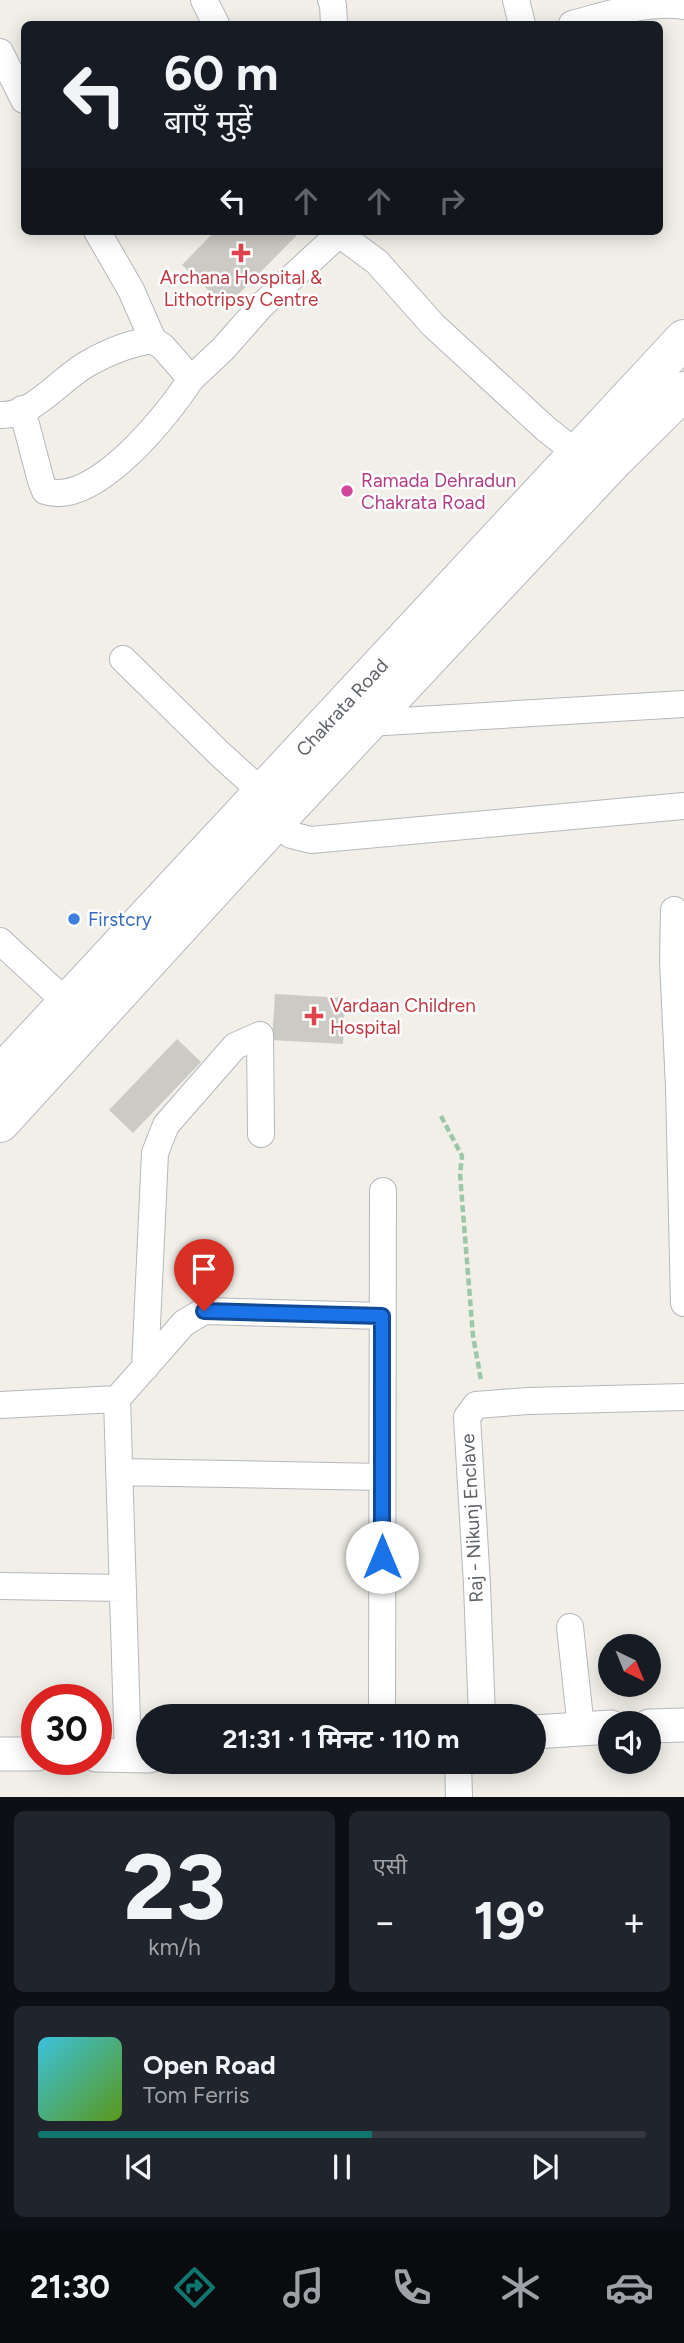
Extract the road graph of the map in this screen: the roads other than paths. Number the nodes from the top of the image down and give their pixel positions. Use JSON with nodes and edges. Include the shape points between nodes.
{"nodes":[{"id":1,"x":204,"y":0,"type":"edge"},
{"id":2,"x":331,"y":0,"type":"edge"},
{"id":3,"x":516,"y":0,"type":"edge"},
{"id":4,"x":675,"y":3,"type":"edge"},
{"id":5,"x":214,"y":21,"type":"edge"},
{"id":6,"x":334,"y":21,"type":"edge"},
{"id":7,"x":521,"y":21,"type":"edge"},
{"id":8,"x":583,"y":21,"type":"edge"},
{"id":9,"x":0,"y":52,"type":"edge"},
{"id":10,"x":14,"y":96,"type":"edge"},
{"id":11,"x":98,"y":235,"type":"edge"},
{"id":12,"x":335,"y":235,"type":"edge"},
{"id":13,"x":340,"y":235,"type":"edge"},
{"id":14,"x":684,"y":339,"type":"edge"},
{"id":15,"x":153,"y":340,"type":"junction"},
{"id":16,"x":191,"y":379,"type":"junction"},
{"id":17,"x":684,"y":391,"type":"edge"},
{"id":18,"x":11,"y":412,"type":"edge"},
{"id":19,"x":578,"y":454,"type":"junction"},
{"id":20,"x":123,"y":659,"type":"dead end"},
{"id":21,"x":684,"y":704,"type":"edge"},
{"id":22,"x":368,"y":723,"type":"junction"},
{"id":23,"x":269,"y":806,"type":"junction"},
{"id":24,"x":684,"y":806,"type":"edge"},
{"id":25,"x":674,"y":910,"type":"dead end"},
{"id":26,"x":0,"y":941,"type":"edge"},
{"id":27,"x":67,"y":1003,"type":"junction"},
{"id":28,"x":0,"y":1075,"type":"edge"},
{"id":29,"x":0,"y":1123,"type":"edge"},
{"id":30,"x":261,"y":1134,"type":"dead end"},
{"id":31,"x":383,"y":1191,"type":"dead end"},
{"id":32,"x":684,"y":1303,"type":"edge"},
{"id":33,"x":382,"y":1316,"type":"junction"},
{"id":34,"x":145,"y":1368,"type":"junction"},
{"id":35,"x":684,"y":1397,"type":"edge"},
{"id":36,"x":117,"y":1399,"type":"junction"},
{"id":37,"x":0,"y":1405,"type":"edge"},
{"id":38,"x":119,"y":1472,"type":"junction"},
{"id":39,"x":382,"y":1477,"type":"junction"},
{"id":40,"x":0,"y":1586,"type":"edge"},
{"id":41,"x":123,"y":1588,"type":"junction"},
{"id":42,"x":570,"y":1627,"type":"dead end"},
{"id":43,"x":382,"y":1704,"type":"edge"},
{"id":44,"x":481,"y":1704,"type":"edge"},
{"id":45,"x":684,"y":1725,"type":"edge"},
{"id":46,"x":661,"y":1726,"type":"edge"},
{"id":47,"x":596,"y":1727,"type":"edge"},
{"id":48,"x":546,"y":1731,"type":"edge"},
{"id":49,"x":0,"y":1754,"type":"edge"},
{"id":50,"x":21,"y":1754,"type":"edge"},
{"id":51,"x":124,"y":1755,"type":"edge"},
{"id":52,"x":458,"y":1774,"type":"edge"},
{"id":53,"x":459,"y":1797,"type":"edge"}],
"edges":[{"from":1,"to":5,"type":"street"},
{"from":2,"to":6,"type":"street"},
{"from":3,"to":7,"type":"street"},
{"from":4,"to":8,"type":"street","via":[[652,3]]},
{"from":9,"to":10,"type":"street"},
{"from":11,"to":15,"type":"street","via":[[131,290]]},
{"from":12,"to":16,"type":"street"},
{"from":13,"to":19,"type":"street","via":[[377,262],[433,325]]},
{"from":14,"to":19,"type":"main road","name":"Chakrata Road"},
{"from":15,"to":16,"type":"street"},
{"from":15,"to":18,"type":"street","via":[[134,343],[86,365],[35,403]]},
{"from":16,"to":18,"type":"street","via":[[137,446],[89,485],[68,493],[45,491]]},
{"from":17,"to":22,"type":"main road","name":"Chakrata Road"},
{"from":19,"to":23,"type":"main road","name":"Chakrata Road"},
{"from":20,"to":23,"type":"street"},
{"from":21,"to":22,"type":"street"},
{"from":22,"to":23,"type":"main road","name":"Chakrata Road"},
{"from":23,"to":24,"type":"street","via":[[292,835],[311,840]]},
{"from":23,"to":27,"type":"main road","name":"Chakrata Road"},
{"from":23,"to":29,"type":"main road","name":"Chakrata Road"},
{"from":25,"to":32,"type":"street"},
{"from":26,"to":27,"type":"street"},
{"from":27,"to":28,"type":"main road","name":"Chakrata Road"},
{"from":30,"to":34,"type":"street","via":[[260,1035],[235,1046],[166,1125],[155,1153]]},
{"from":31,"to":33,"type":"street"},
{"from":33,"to":34,"type":"street","via":[[204,1311],[184,1323]]},
{"from":33,"to":39,"type":"street"},
{"from":34,"to":36,"type":"street"},
{"from":35,"to":44,"type":"street","name":"Raj - Nikunj Enclave","via":[[476,1405],[467,1417]]},
{"from":36,"to":37,"type":"street"},
{"from":36,"to":38,"type":"street"},
{"from":38,"to":39,"type":"street"},
{"from":38,"to":41,"type":"street"},
{"from":39,"to":43,"type":"street"},
{"from":40,"to":41,"type":"street"},
{"from":41,"to":51,"type":"street"},
{"from":42,"to":47,"type":"street"},
{"from":45,"to":46,"type":"street"},
{"from":47,"to":48,"type":"street"},
{"from":49,"to":50,"type":"street"},
{"from":52,"to":53,"type":"street"}]}
